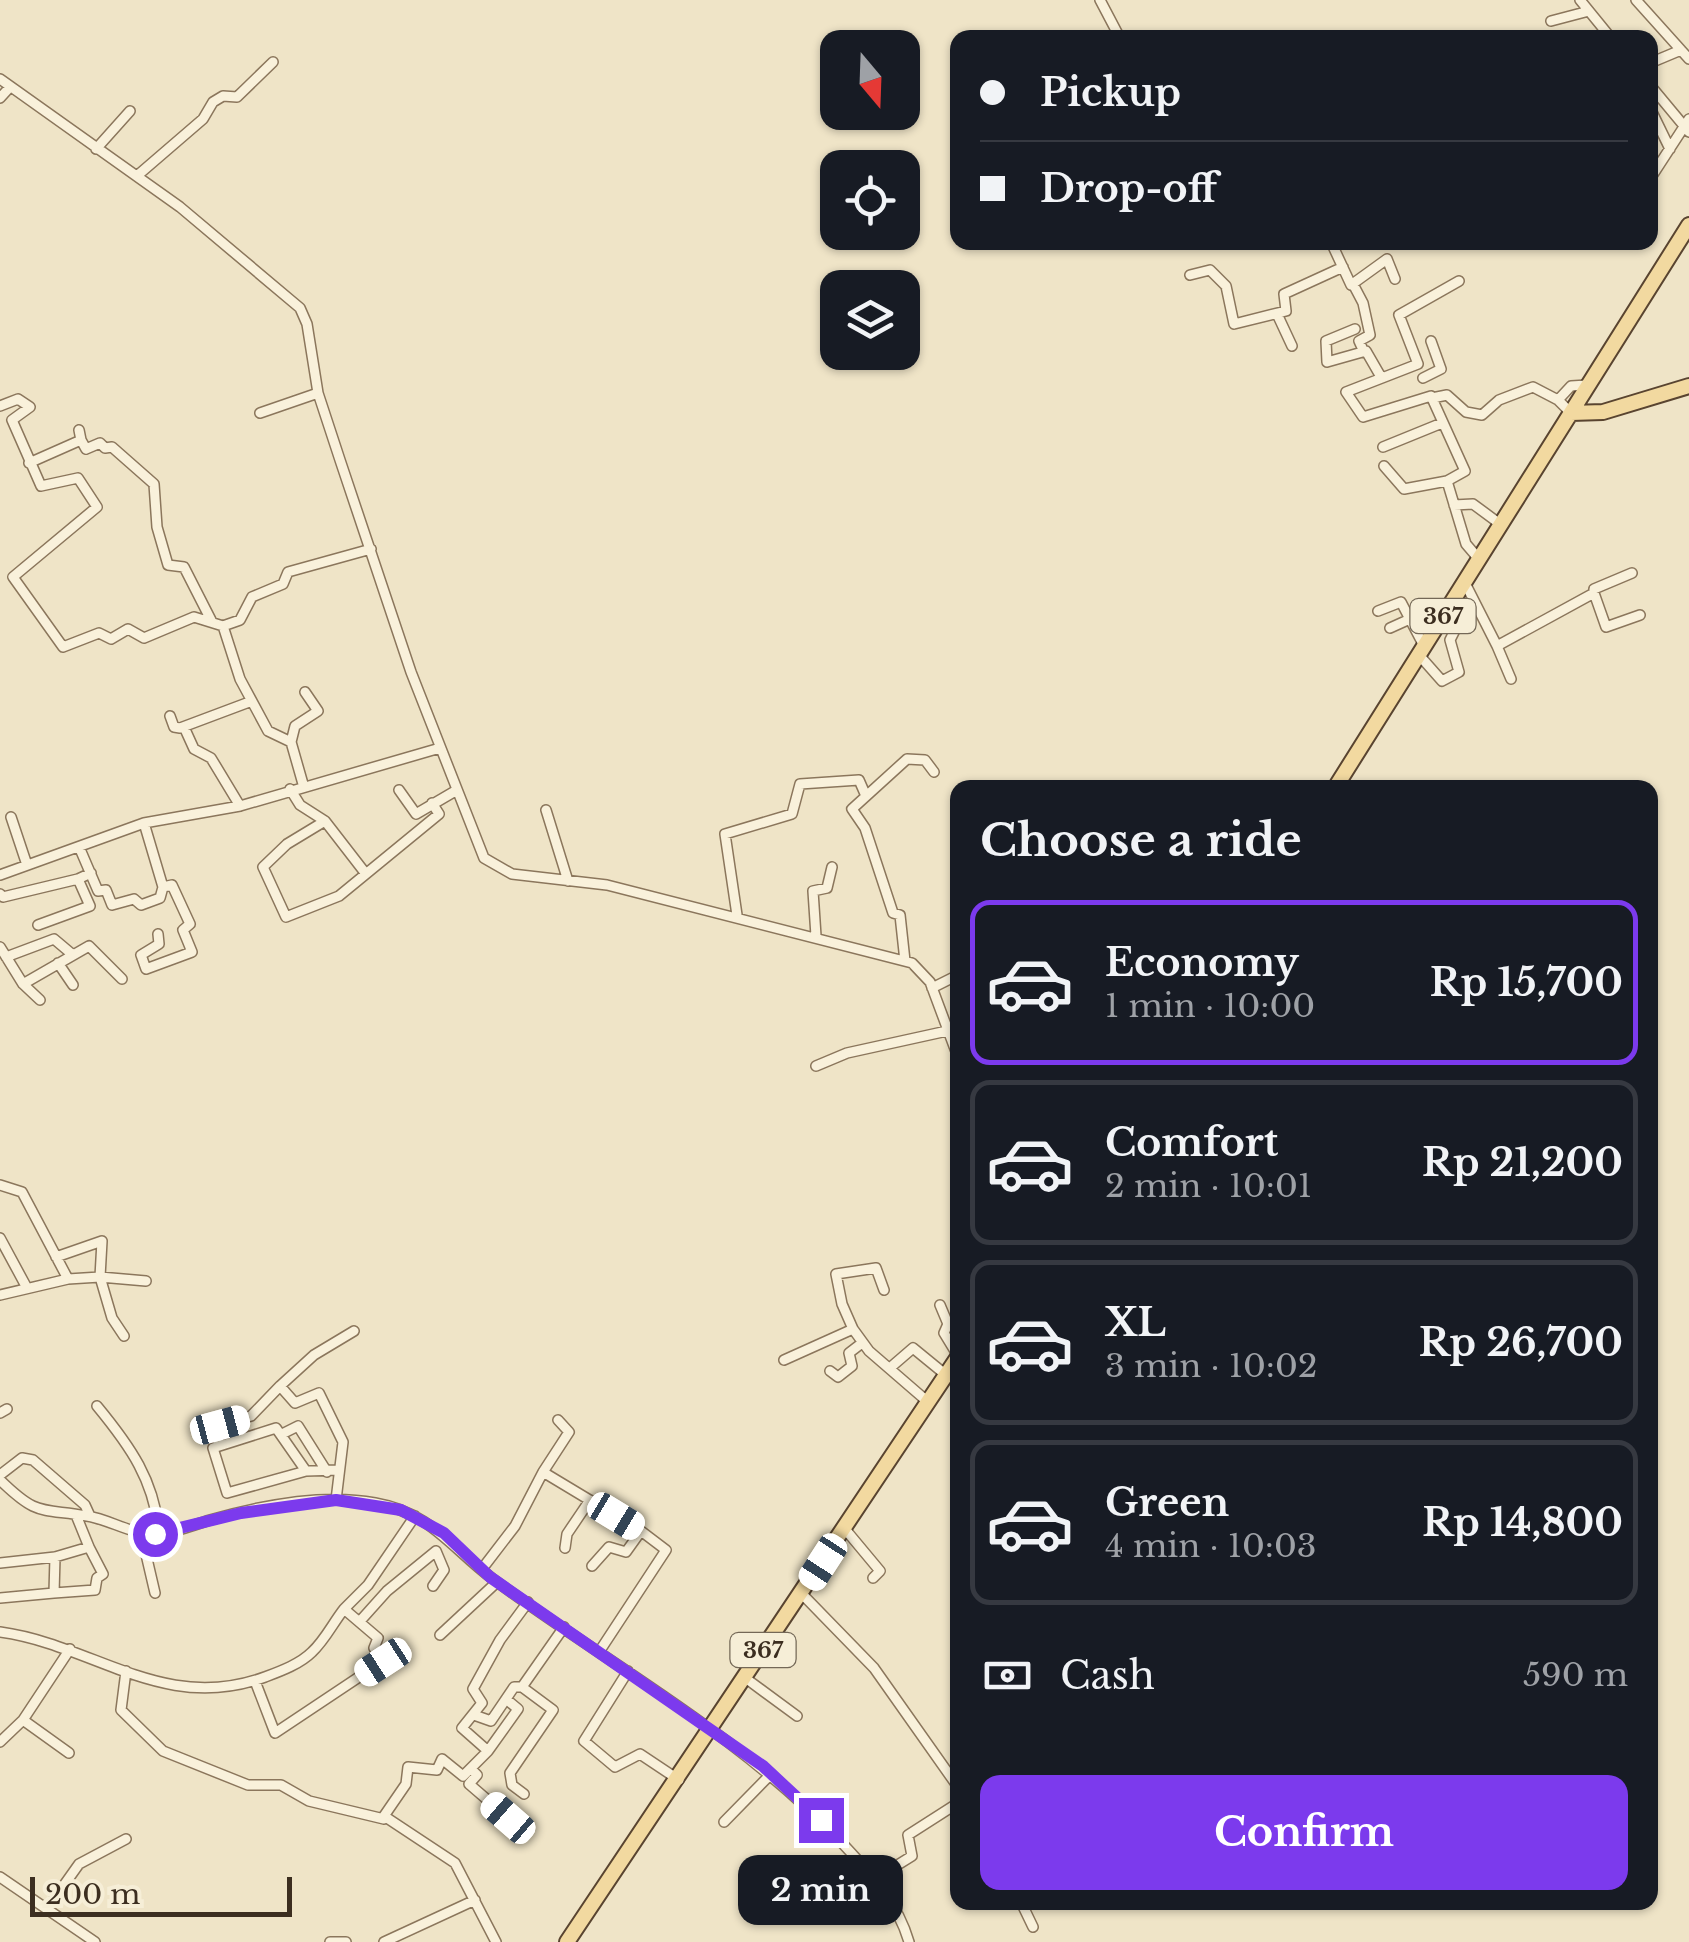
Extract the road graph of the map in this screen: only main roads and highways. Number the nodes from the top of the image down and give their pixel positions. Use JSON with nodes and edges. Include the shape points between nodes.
{"nodes":[{"id":1,"x":1689,"y":225,"type":"edge"},
{"id":2,"x":1689,"y":386,"type":"edge"},
{"id":3,"x":1571,"y":413,"type":"junction"},
{"id":4,"x":1340,"y":780,"type":"edge"},
{"id":5,"x":950,"y":1369,"type":"edge"},
{"id":6,"x":567,"y":1942,"type":"edge"}],
"edges":[{"from":1,"to":3,"type":"main road","number":"367"},
{"from":2,"to":3,"type":"main road","via":[[1603,412]]},
{"from":3,"to":4,"type":"main road","number":"367"},
{"from":5,"to":6,"type":"main road","number":"367"}]}
